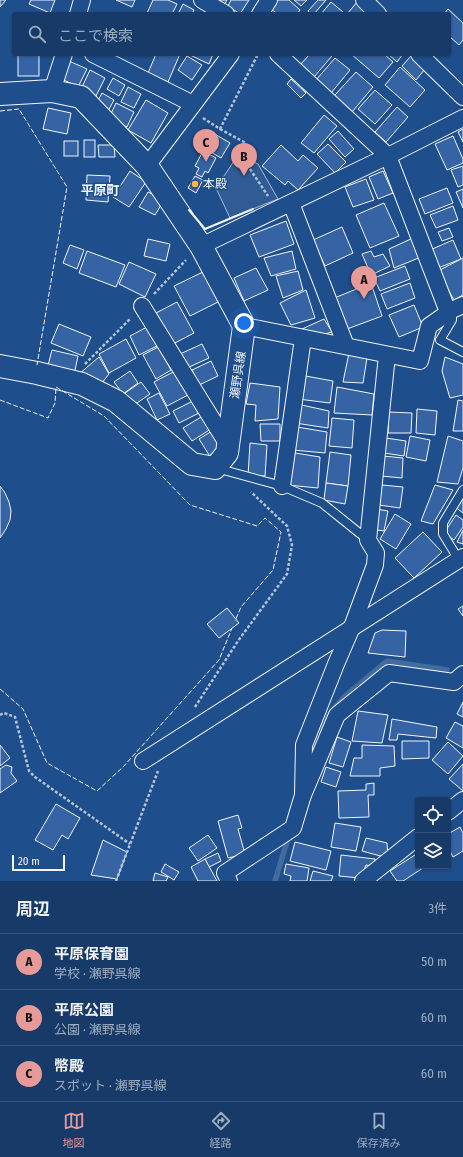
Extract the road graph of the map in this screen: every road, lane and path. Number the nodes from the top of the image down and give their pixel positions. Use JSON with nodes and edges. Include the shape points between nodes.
{"nodes":[{"id":1,"x":82,"y":0,"type":"edge"},
{"id":2,"x":202,"y":0,"type":"edge"},
{"id":3,"x":269,"y":0,"type":"edge"},
{"id":4,"x":364,"y":0,"type":"edge"},
{"id":5,"x":79,"y":12,"type":"edge"},
{"id":6,"x":223,"y":12,"type":"edge"},
{"id":7,"x":261,"y":12,"type":"edge"},
{"id":8,"x":376,"y":12,"type":"edge"},
{"id":9,"x":63,"y":56,"type":"edge"},
{"id":10,"x":97,"y":56,"type":"edge"},
{"id":11,"x":230,"y":56,"type":"edge"},
{"id":12,"x":257,"y":56,"type":"edge"},
{"id":13,"x":280,"y":56,"type":"edge"},
{"id":14,"x":421,"y":56,"type":"edge"},
{"id":15,"x":52,"y":91,"type":"junction"},
{"id":16,"x":0,"y":94,"type":"edge"},
{"id":17,"x":463,"y":97,"type":"edge"},
{"id":18,"x":197,"y":110,"type":"junction"},
{"id":19,"x":463,"y":118,"type":"edge"},
{"id":20,"x":220,"y":129,"type":"junction"},
{"id":21,"x":388,"y":156,"type":"junction"},
{"id":22,"x":146,"y":166,"type":"junction"},
{"id":23,"x":284,"y":206,"type":"junction"},
{"id":24,"x":201,"y":246,"type":"junction"},
{"id":25,"x":142,"y":306,"type":"dead end"},
{"id":26,"x":454,"y":309,"type":"edge"},
{"id":27,"x":244,"y":326,"type":"junction"},
{"id":28,"x":302,"y":338,"type":"junction"},
{"id":29,"x":346,"y":346,"type":"junction"},
{"id":30,"x":463,"y":352,"type":"edge"},
{"id":31,"x":387,"y":355,"type":"junction"},
{"id":32,"x":0,"y":366,"type":"edge"},
{"id":33,"x":228,"y":445,"type":"junction"},
{"id":34,"x":222,"y":470,"type":"junction"},
{"id":35,"x":282,"y":486,"type":"junction"},
{"id":36,"x":463,"y":490,"type":"edge"},
{"id":37,"x":368,"y":540,"type":"junction"},
{"id":38,"x":461,"y":558,"type":"edge"},
{"id":39,"x":352,"y":627,"type":"junction"},
{"id":40,"x":463,"y":674,"type":"edge"},
{"id":41,"x":194,"y":708,"type":"dead end"},
{"id":42,"x":0,"y":715,"type":"edge"},
{"id":43,"x":143,"y":761,"type":"dead end"},
{"id":44,"x":160,"y":767,"type":"dead end"},
{"id":45,"x":303,"y":795,"type":"junction"},
{"id":46,"x":463,"y":800,"type":"edge"},
{"id":47,"x":451,"y":810,"type":"edge"},
{"id":48,"x":415,"y":839,"type":"edge"},
{"id":49,"x":130,"y":844,"type":"junction"},
{"id":50,"x":116,"y":881,"type":"edge"},
{"id":51,"x":229,"y":881,"type":"edge"},
{"id":52,"x":363,"y":881,"type":"edge"}],
"edges":[{"from":1,"to":5,"type":"street"},
{"from":2,"to":6,"type":"street"},
{"from":3,"to":7,"type":"street"},
{"from":4,"to":8,"type":"street"},
{"from":9,"to":15,"type":"street"},
{"from":10,"to":18,"type":"street"},
{"from":11,"to":18,"type":"street"},
{"from":12,"to":20,"type":"path"},
{"from":13,"to":21,"type":"street"},
{"from":14,"to":17,"type":"street"},
{"from":15,"to":16,"type":"main road"},
{"from":15,"to":22,"type":"main road","via":[[81,97]]},
{"from":18,"to":20,"type":"path"},
{"from":18,"to":22,"type":"street"},
{"from":19,"to":21,"type":"street"},
{"from":20,"to":23,"type":"path","via":[[244,142],[250,169]]},
{"from":21,"to":23,"type":"street"},
{"from":21,"to":26,"type":"street"},
{"from":22,"to":24,"type":"main road"},
{"from":23,"to":24,"type":"street"},
{"from":23,"to":29,"type":"street"},
{"from":24,"to":27,"type":"main road"},
{"from":25,"to":33,"type":"street"},
{"from":26,"to":30,"type":"lane","via":[[452,320],[440,340]]},
{"from":26,"to":31,"type":"street","via":[[429,326],[420,362]]},
{"from":27,"to":28,"type":"street"},
{"from":27,"to":33,"type":"main road","name":"瀬野呉線"},
{"from":28,"to":29,"type":"street"},
{"from":28,"to":35,"type":"street"},
{"from":29,"to":31,"type":"street"},
{"from":31,"to":37,"type":"street"},
{"from":32,"to":34,"type":"main road","via":[[82,384],[116,401],[192,464]]},
{"from":33,"to":34,"type":"main road","name":"瀬野呉線"},
{"from":34,"to":35,"type":"lane"},
{"from":34,"to":41,"type":"path","via":[[287,526],[292,545],[287,574],[238,641]]},
{"from":35,"to":37,"type":"lane","via":[[322,502]]},
{"from":36,"to":38,"type":"lane","via":[[443,523],[444,534]]},
{"from":37,"to":39,"type":"street","via":[[376,553],[375,565]]},
{"from":38,"to":39,"type":"street"},
{"from":39,"to":43,"type":"street"},
{"from":39,"to":45,"type":"street","via":[[304,745]]},
{"from":40,"to":45,"type":"street","via":[[454,682],[389,673],[337,715]]},
{"from":42,"to":49,"type":"path","via":[[4,712],[15,717],[29,771],[35,777]]},
{"from":44,"to":49,"type":"path"},
{"from":45,"to":51,"type":"street","via":[[293,828],[225,873]]},
{"from":46,"to":47,"type":"street"},
{"from":48,"to":52,"type":"street"},
{"from":49,"to":50,"type":"path"}]}
